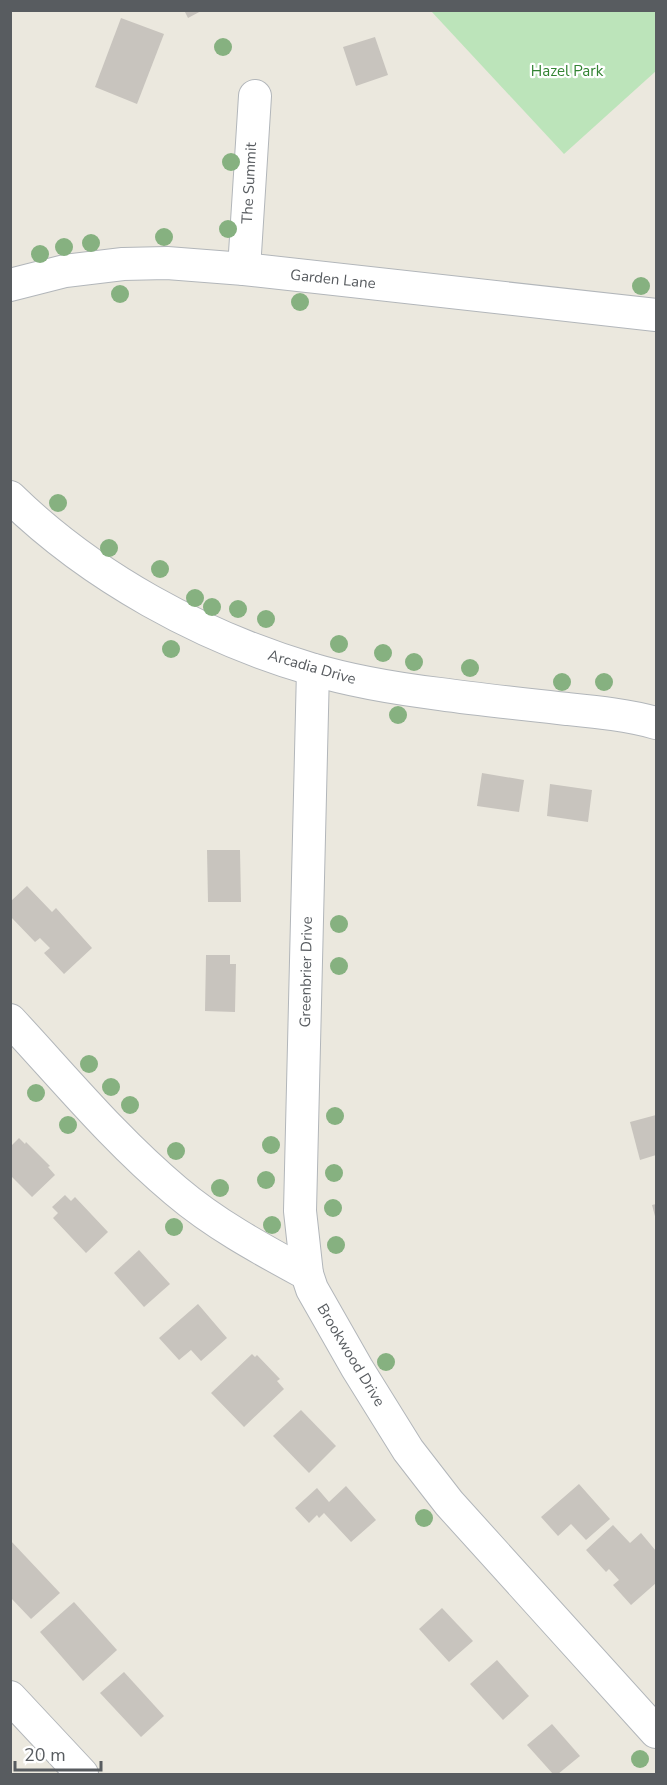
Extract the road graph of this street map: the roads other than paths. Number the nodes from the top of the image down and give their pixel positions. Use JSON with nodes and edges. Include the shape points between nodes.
{"nodes":[{"id":1,"x":255,"y":96,"type":"dead end"},
{"id":2,"x":244,"y":269,"type":"junction"},
{"id":3,"x":10,"y":285,"type":"edge"},
{"id":4,"x":657,"y":315,"type":"edge"},
{"id":5,"x":10,"y":497,"type":"edge"},
{"id":6,"x":313,"y":670,"type":"junction"},
{"id":7,"x":657,"y":723,"type":"edge"},
{"id":8,"x":10,"y":1020,"type":"edge"},
{"id":9,"x":307,"y":1274,"type":"junction"},
{"id":10,"x":10,"y":1697,"type":"edge"},
{"id":11,"x":657,"y":1732,"type":"edge"},
{"id":12,"x":82,"y":1774,"type":"edge"}],
"edges":[{"from":1,"to":2,"type":"street","name":"The Summit"},
{"from":2,"to":3,"type":"street","name":"Garden Lane","via":[[123,264],[66,271]]},
{"from":2,"to":4,"type":"street","name":"Garden Lane"},
{"from":5,"to":6,"type":"street","name":"Arcadia Drive","via":[[72,549],[134,591],[208,631]]},
{"from":6,"to":7,"type":"street","name":"Arcadia Drive","via":[[439,694]]},
{"from":6,"to":9,"type":"street","name":"Greenbrier Drive","via":[[300,1211]]},
{"from":8,"to":9,"type":"street","via":[[129,1149],[176,1192],[230,1231]]},
{"from":9,"to":11,"type":"street","name":"Brookwood Drive","via":[[362,1377],[448,1503]]},
{"from":10,"to":12,"type":"street"}]}
